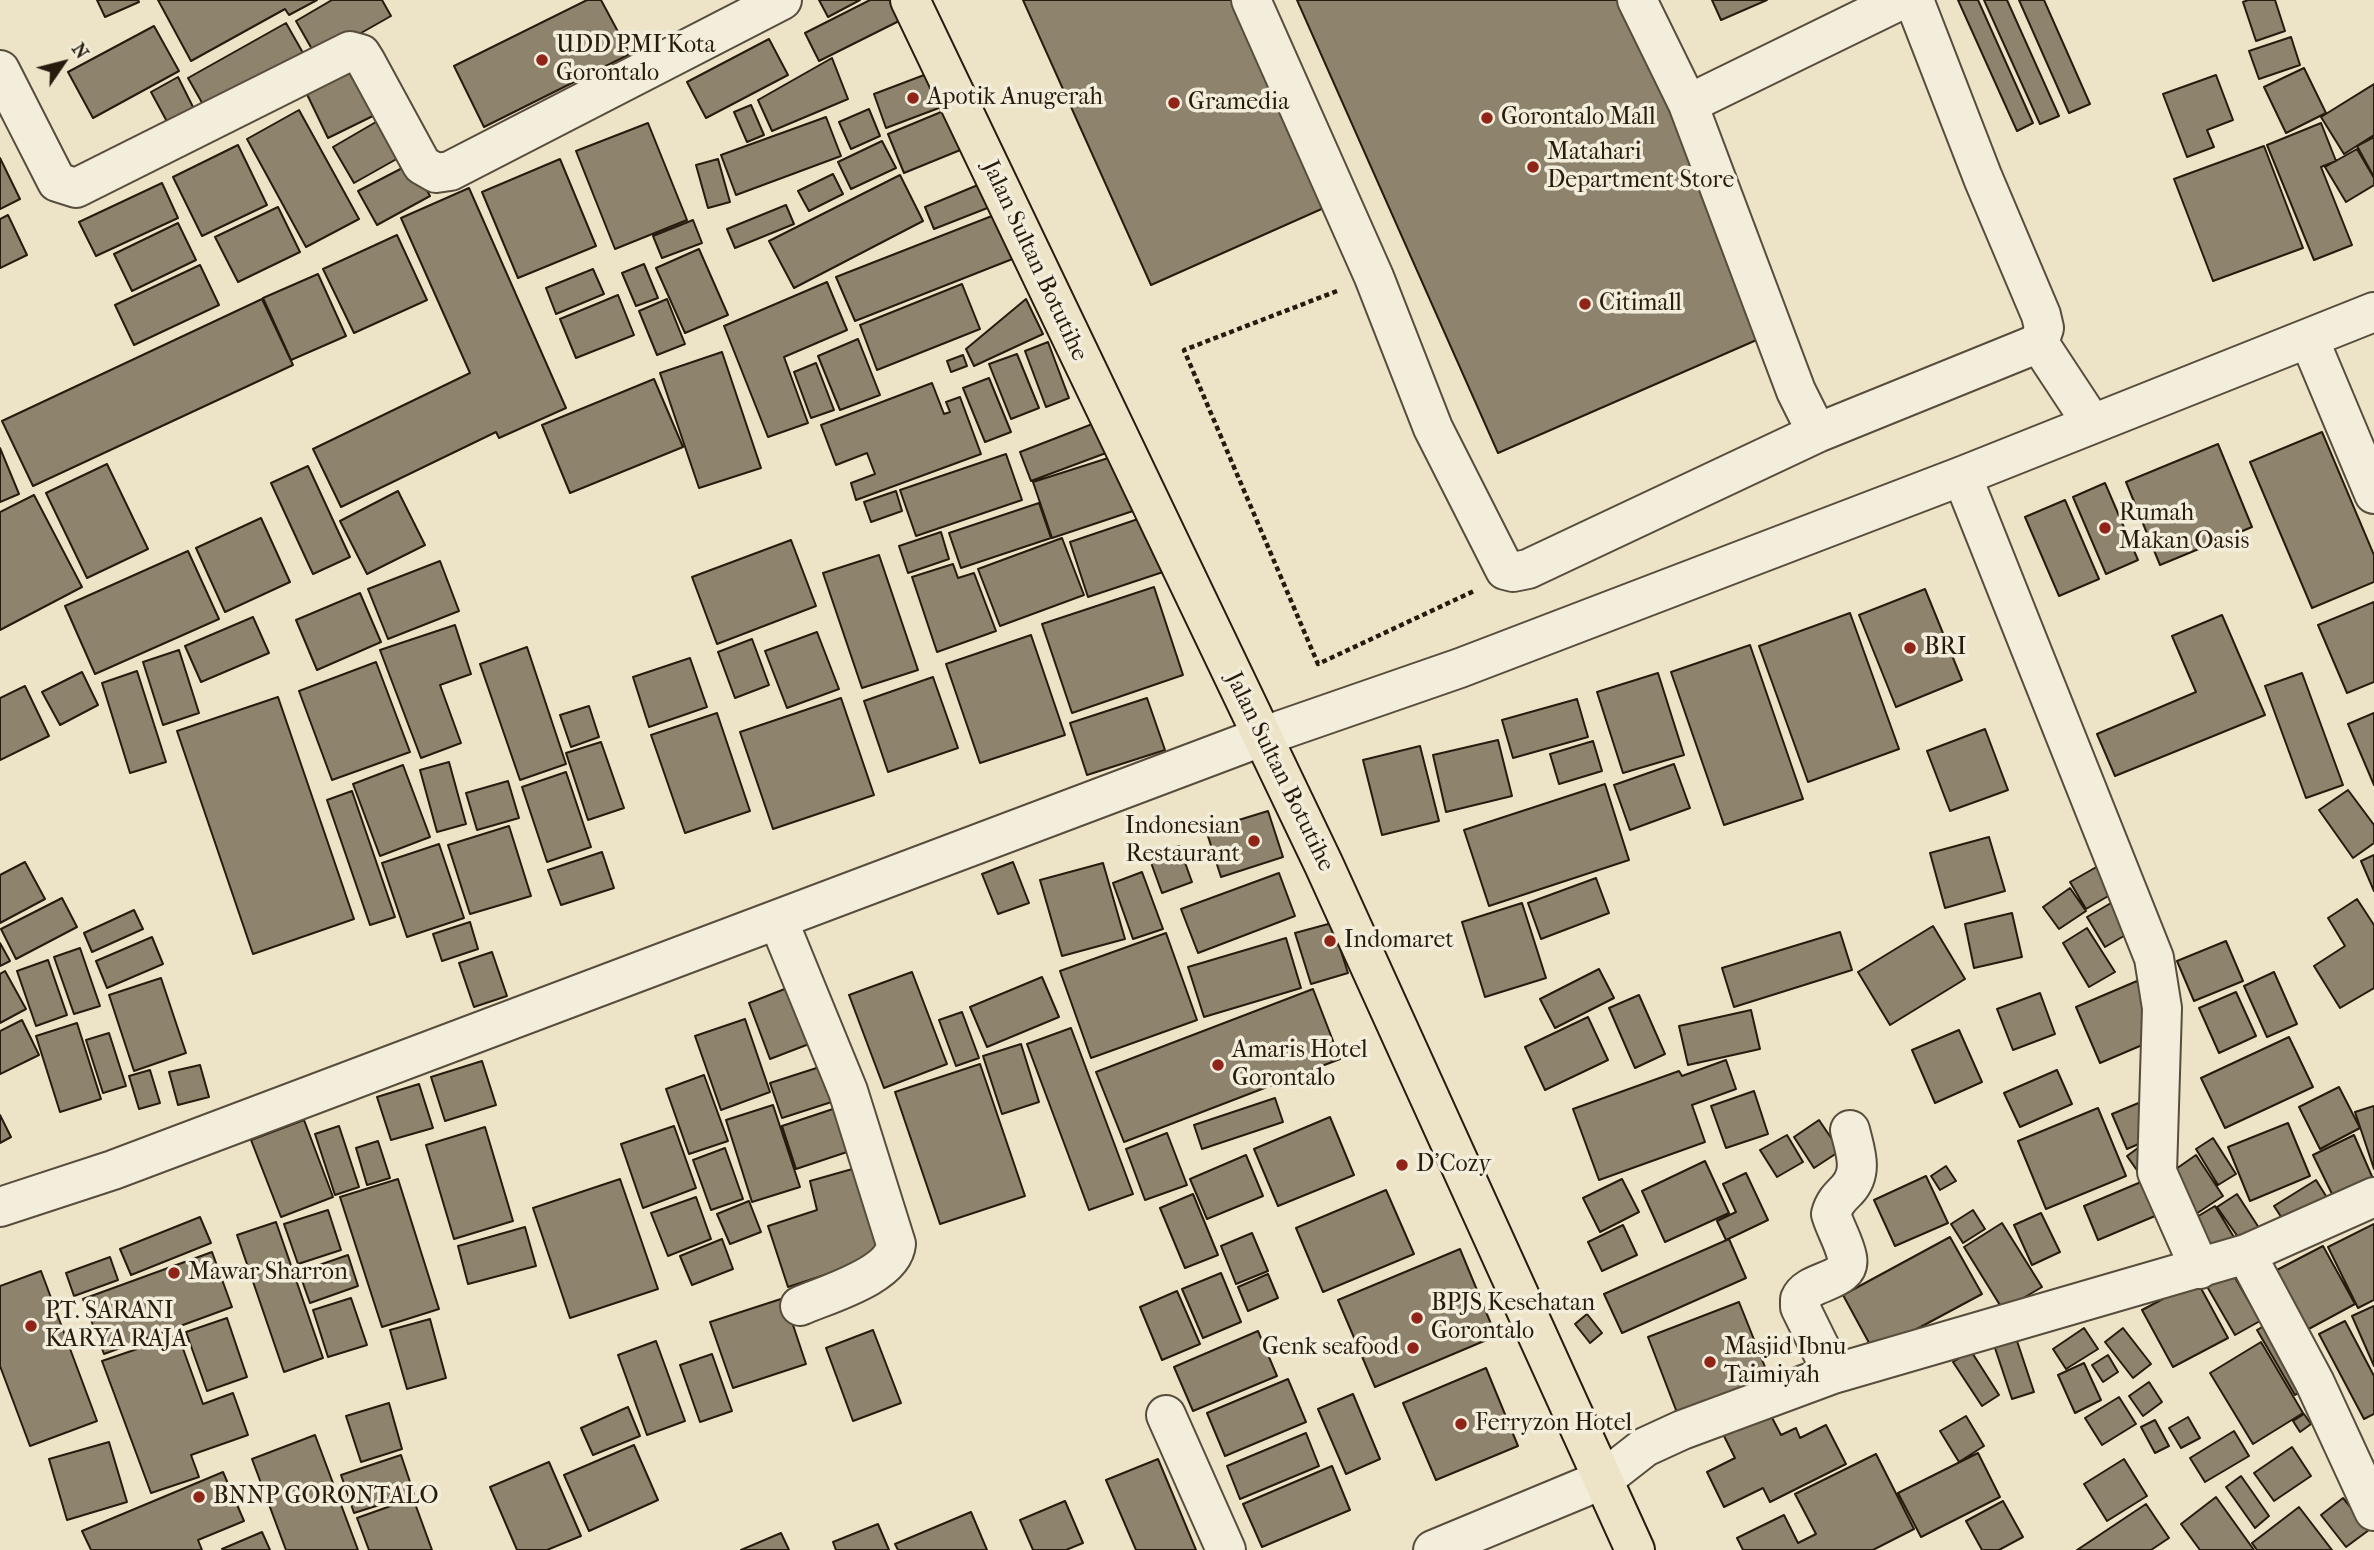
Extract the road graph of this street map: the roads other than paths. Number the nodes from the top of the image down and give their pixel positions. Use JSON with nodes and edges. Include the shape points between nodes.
{"nodes":[{"id":1,"x":782,"y":0,"type":"edge"},
{"id":2,"x":911,"y":0,"type":"edge"},
{"id":3,"x":1251,"y":0,"type":"edge"},
{"id":4,"x":1637,"y":0,"type":"edge"},
{"id":5,"x":1900,"y":0,"type":"edge"},
{"id":6,"x":1914,"y":0,"type":"edge"},
{"id":7,"x":0,"y":70,"type":"edge"},
{"id":8,"x":1688,"y":104,"type":"junction"},
{"id":9,"x":2374,"y":312,"type":"edge"},
{"id":10,"x":2309,"y":339,"type":"junction"},
{"id":11,"x":2039,"y":343,"type":"junction"},
{"id":12,"x":2091,"y":422,"type":"junction"},
{"id":13,"x":1817,"y":433,"type":"junction"},
{"id":14,"x":1962,"y":476,"type":"junction"},
{"id":15,"x":2374,"y":494,"type":"edge"},
{"id":16,"x":1261,"y":737,"type":"junction"},
{"id":17,"x":778,"y":920,"type":"junction"},
{"id":18,"x":1850,"y":1130,"type":"dead end"},
{"id":19,"x":2374,"y":1197,"type":"edge"},
{"id":20,"x":0,"y":1207,"type":"edge"},
{"id":21,"x":2246,"y":1254,"type":"junction"},
{"id":22,"x":2200,"y":1269,"type":"junction"},
{"id":23,"x":800,"y":1306,"type":"dead end"},
{"id":24,"x":1833,"y":1374,"type":"junction"},
{"id":25,"x":1166,"y":1415,"type":"dead end"},
{"id":26,"x":1604,"y":1479,"type":"junction"},
{"id":27,"x":2374,"y":1511,"type":"edge"},
{"id":28,"x":1226,"y":1550,"type":"edge"},
{"id":29,"x":1433,"y":1550,"type":"edge"},
{"id":30,"x":1635,"y":1550,"type":"edge"}],
"edges":[{"from":1,"to":7,"type":"street","via":[[450,171],[436,173],[422,165],[361,54],[350,51],[76,188],[57,182]]},
{"from":2,"to":16,"type":"main road","name":"Jalan Sultan Botutihe"},
{"from":3,"to":13,"type":"street","via":[[1374,277],[1433,428],[1505,570],[1513,572],[1544,562]]},
{"from":4,"to":8,"type":"street"},
{"from":5,"to":8,"type":"street"},
{"from":6,"to":11,"type":"street","via":[[2041,315],[2044,328]]},
{"from":8,"to":13,"type":"street","via":[[1796,391]]},
{"from":9,"to":10,"type":"street"},
{"from":10,"to":12,"type":"street"},
{"from":10,"to":15,"type":"street"},
{"from":11,"to":12,"type":"street"},
{"from":11,"to":13,"type":"street"},
{"from":12,"to":14,"type":"street"},
{"from":14,"to":16,"type":"street","via":[[1460,668]]},
{"from":14,"to":22,"type":"street","via":[[2154,958],[2162,1008],[2157,1172]]},
{"from":16,"to":17,"type":"street"},
{"from":16,"to":26,"type":"main road","name":"Jalan Sultan Botutihe"},
{"from":17,"to":20,"type":"street","via":[[113,1170]]},
{"from":17,"to":23,"type":"street","via":[[848,1091],[896,1244],[895,1255],[881,1270]]},
{"from":18,"to":24,"type":"street","via":[[1857,1172],[1831,1214],[1847,1265],[1839,1275],[1811,1286],[1800,1299]]},
{"from":19,"to":21,"type":"street"},
{"from":21,"to":22,"type":"street"},
{"from":21,"to":27,"type":"street","via":[[2315,1383]]},
{"from":22,"to":24,"type":"street"},
{"from":24,"to":26,"type":"street","via":[[1645,1447]]},
{"from":25,"to":28,"type":"street"},
{"from":26,"to":29,"type":"street"},
{"from":26,"to":30,"type":"main road","name":"Jalan Sultan Botutihe"}]}
